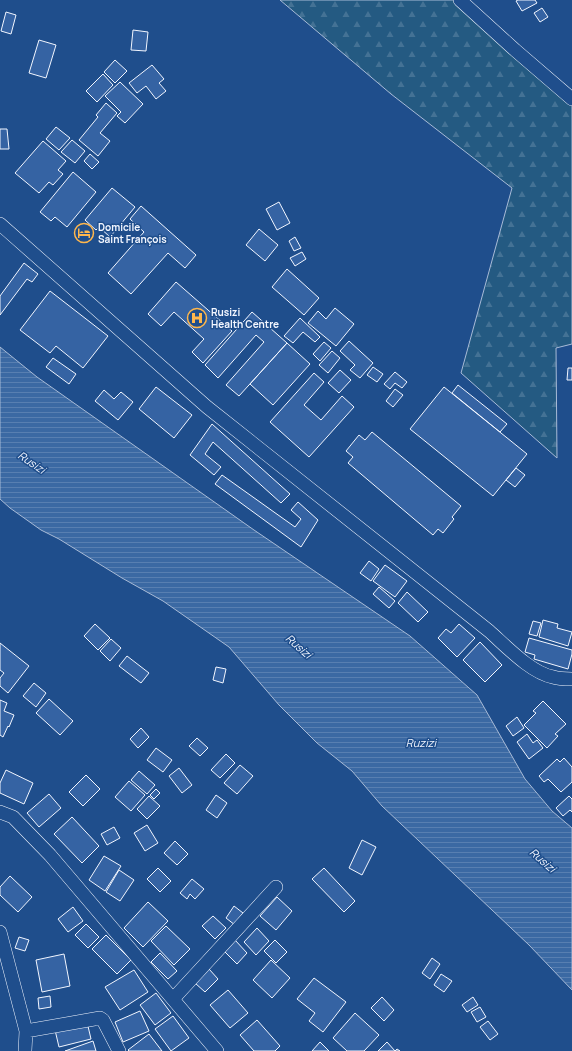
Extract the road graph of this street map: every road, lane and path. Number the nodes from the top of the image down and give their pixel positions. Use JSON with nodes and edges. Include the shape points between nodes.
{"nodes":[{"id":1,"x":460,"y":0,"type":"edge"},
{"id":2,"x":572,"y":99,"type":"edge"},
{"id":3,"x":0,"y":224,"type":"edge"},
{"id":4,"x":572,"y":679,"type":"edge"},
{"id":5,"x":0,"y":812,"type":"edge"},
{"id":6,"x":276,"y":887,"type":"dead end"},
{"id":7,"x":0,"y":932,"type":"edge"},
{"id":8,"x":173,"y":999,"type":"junction"},
{"id":9,"x":26,"y":1031,"type":"junction"},
{"id":10,"x":25,"y":1051,"type":"edge"},
{"id":11,"x":119,"y":1051,"type":"edge"},
{"id":12,"x":216,"y":1051,"type":"edge"}],
"edges":[{"from":1,"to":2,"type":"street"},
{"from":3,"to":4,"type":"street","via":[[207,407],[526,663],[552,677]]},
{"from":5,"to":8,"type":"street","via":[[13,817],[50,855]]},
{"from":6,"to":8,"type":"street"},
{"from":7,"to":9,"type":"street"},
{"from":8,"to":12,"type":"street"},
{"from":9,"to":10,"type":"street"},
{"from":9,"to":11,"type":"street","via":[[100,1018]]}]}
